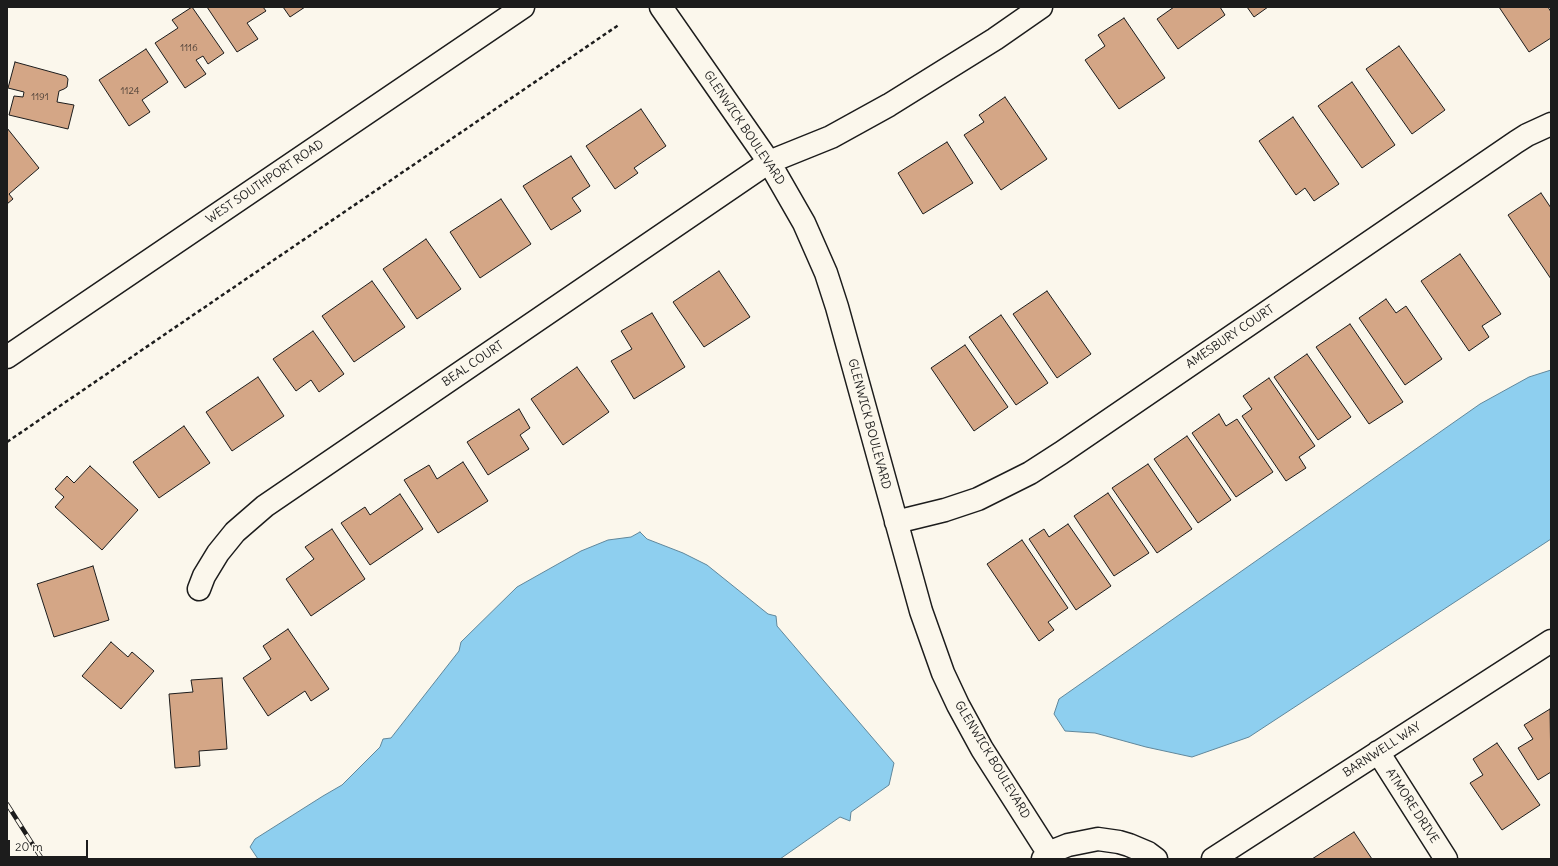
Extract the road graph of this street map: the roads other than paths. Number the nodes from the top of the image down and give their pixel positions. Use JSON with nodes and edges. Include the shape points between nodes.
{"nodes":[{"id":1,"x":523,"y":7,"type":"edge"},
{"id":2,"x":661,"y":7,"type":"edge"},
{"id":3,"x":1041,"y":7,"type":"edge"},
{"id":4,"x":1551,"y":124,"type":"edge"},
{"id":5,"x":769,"y":162,"type":"junction"},
{"id":6,"x":7,"y":357,"type":"edge"},
{"id":7,"x":896,"y":522,"type":"junction"},
{"id":8,"x":199,"y":589,"type":"dead end"},
{"id":9,"x":1551,"y":641,"type":"edge"},
{"id":10,"x":1378,"y":752,"type":"junction"},
{"id":11,"x":1046,"y":857,"type":"edge"},
{"id":12,"x":1156,"y":859,"type":"edge"},
{"id":13,"x":1213,"y":859,"type":"edge"},
{"id":14,"x":1446,"y":859,"type":"edge"}],
"edges":[{"from":1,"to":6,"type":"street","name":"WEST SOUTHPORT ROAD"},
{"from":2,"to":5,"type":"street","name":"GLENWICK BOULEVARD"},
{"from":3,"to":5,"type":"street","name":"BEAL COURT","via":[[889,105],[831,137]]},
{"from":4,"to":7,"type":"street","name":"AMESBURY COURT","via":[[1516,142],[1030,473],[978,499]]},
{"from":5,"to":7,"type":"street","name":"GLENWICK BOULEVARD","via":[[804,223],[831,289]]},
{"from":5,"to":8,"type":"street","name":"BEAL COURT","via":[[265,506],[235,532],[218,553]]},
{"from":7,"to":11,"type":"street","name":"GLENWICK BOULEVARD","via":[[921,611],[943,673],[982,749]]},
{"from":9,"to":10,"type":"street","name":"BARNWELL WAY"},
{"from":10,"to":13,"type":"street","name":"BARNWELL WAY"},
{"from":10,"to":14,"type":"street","name":"ATMORE DRIVE"},
{"from":11,"to":12,"type":"street","name":"GLENWICK BOULEVARD","via":[[1068,845],[1098,839],[1129,845]]}]}
